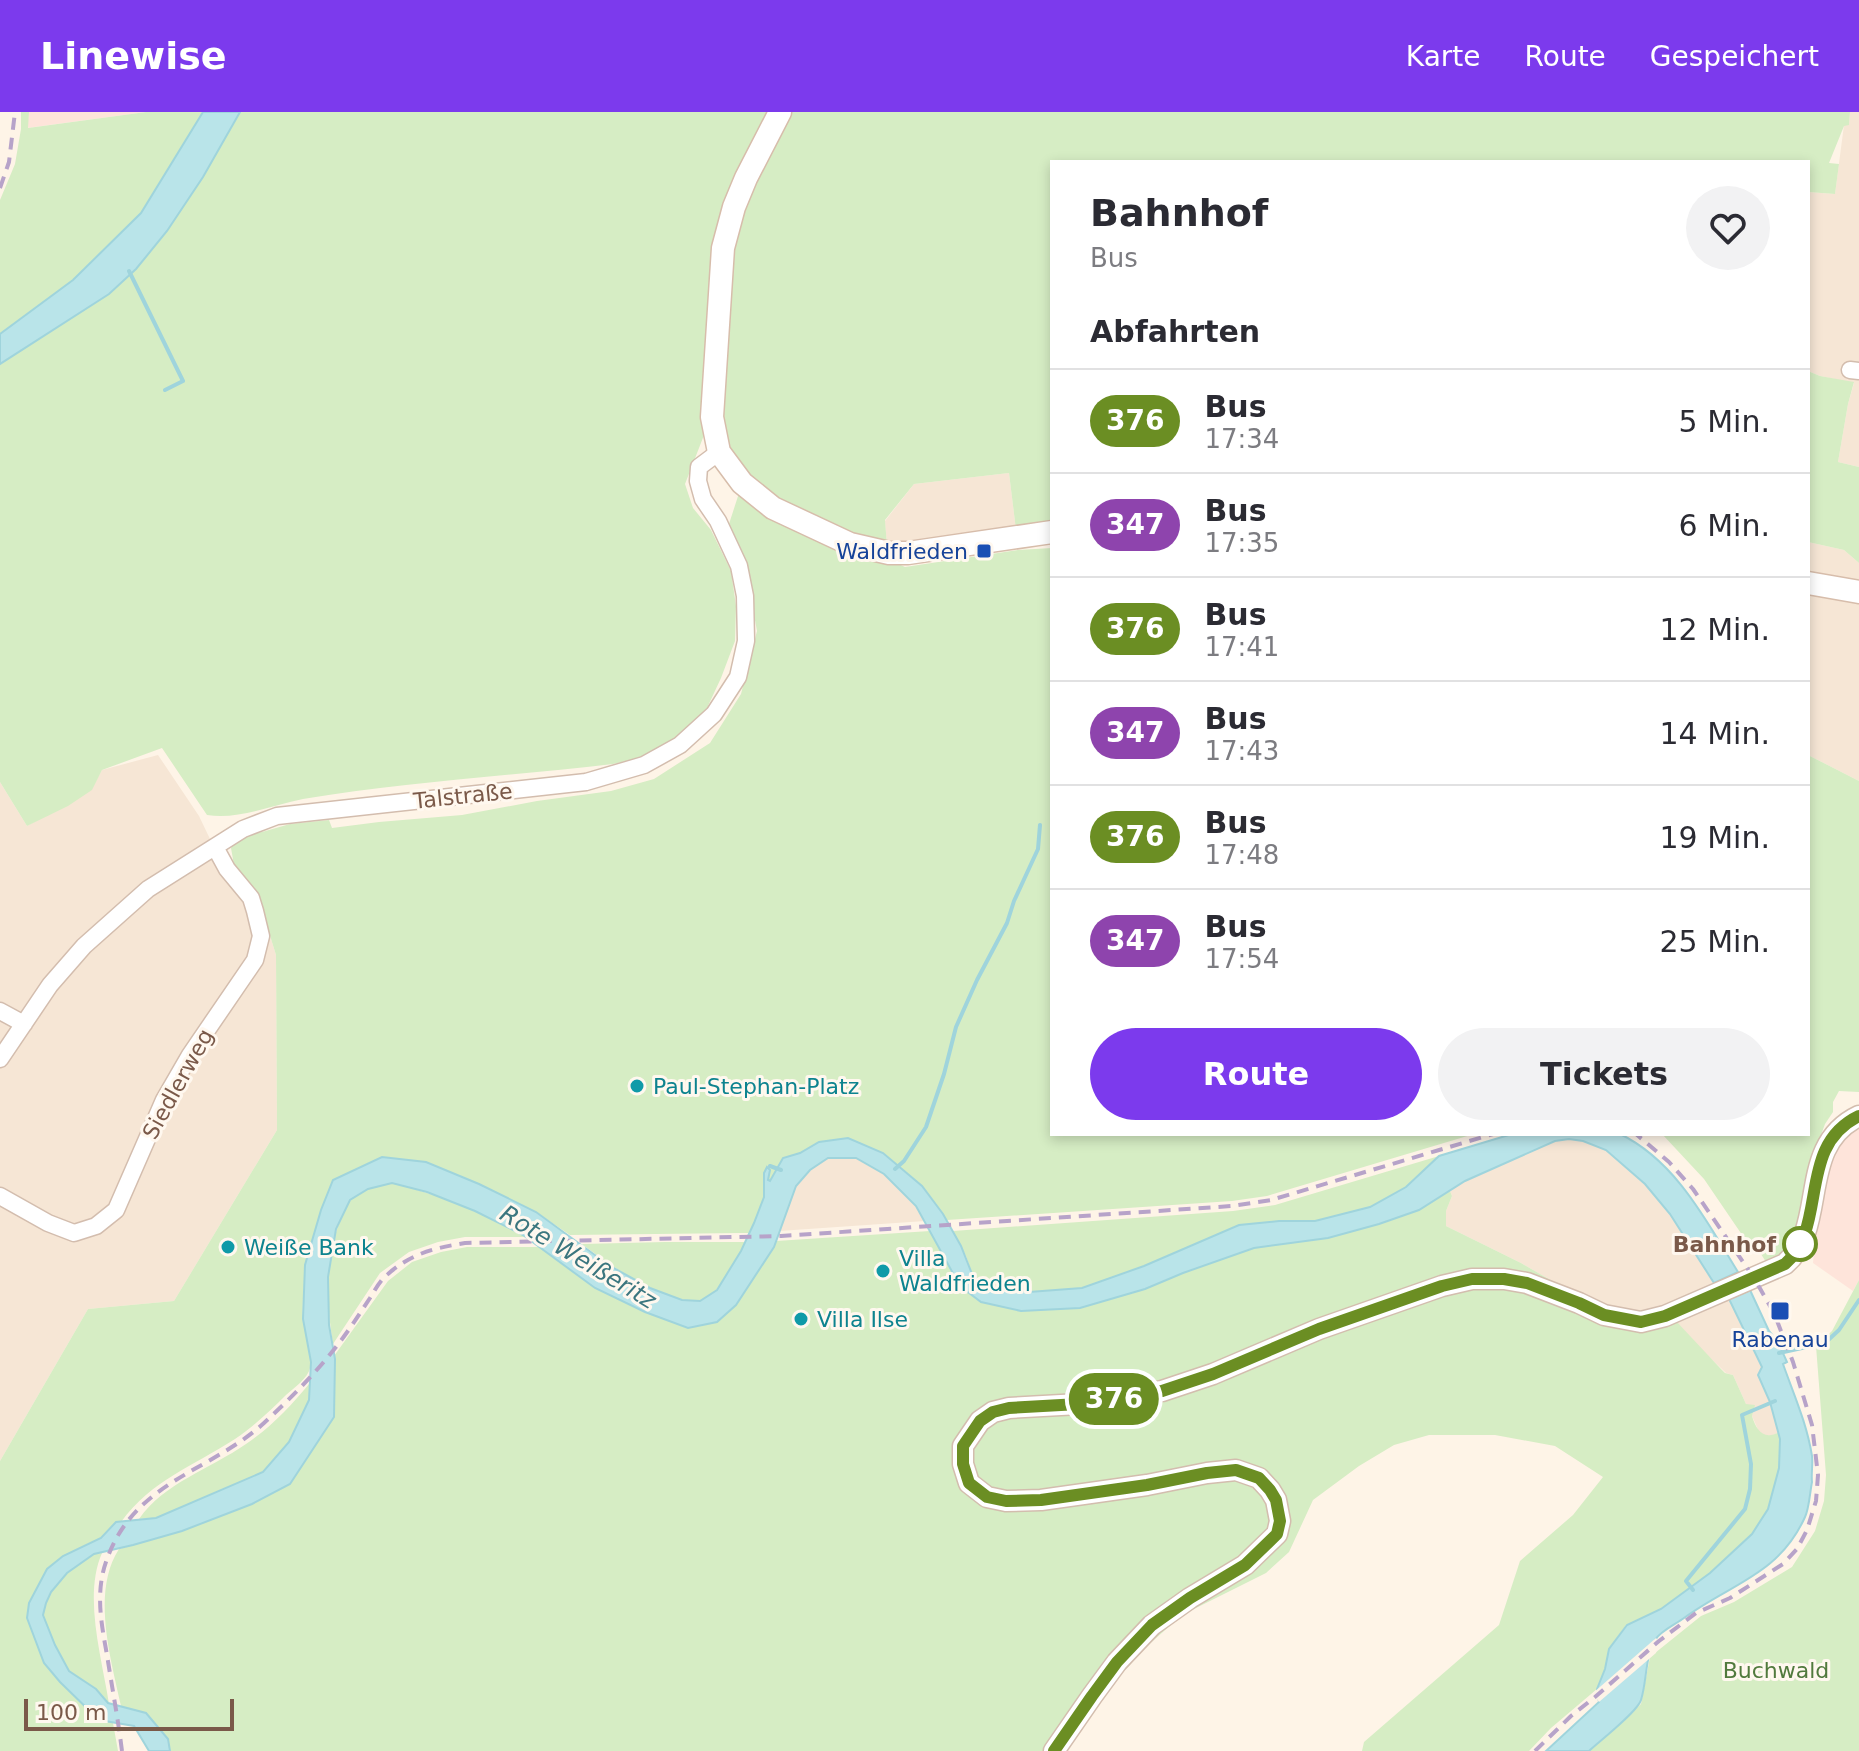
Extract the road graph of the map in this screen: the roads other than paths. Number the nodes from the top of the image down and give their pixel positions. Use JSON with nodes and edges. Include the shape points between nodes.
{"nodes":[{"id":1,"x":780,"y":112,"type":"edge"},
{"id":2,"x":719,"y":452,"type":"junction"},
{"id":3,"x":1050,"y":532,"type":"edge"},
{"id":4,"x":1810,"y":583,"type":"edge"},
{"id":5,"x":1859,"y":592,"type":"edge"},
{"id":6,"x":215,"y":847,"type":"junction"},
{"id":7,"x":0,"y":1011,"type":"edge"},
{"id":8,"x":24,"y":1024,"type":"junction"},
{"id":9,"x":0,"y":1059,"type":"edge"},
{"id":10,"x":1859,"y":1116,"type":"edge"},
{"id":11,"x":0,"y":1196,"type":"edge"},
{"id":12,"x":1054,"y":1751,"type":"edge"}],
"edges":[{"from":1,"to":2,"type":"main road","via":[[746,178],[723,248],[712,417]]},
{"from":2,"to":3,"type":"main road","via":[[742,483],[773,508],[850,544],[908,553]]},
{"from":2,"to":6,"type":"street","name":"Talstraße","via":[[699,467],[698,481],[739,566],[746,641],[738,677],[714,714],[680,745],[644,765],[586,782],[277,816]]},
{"from":4,"to":5,"type":"main road"},
{"from":6,"to":8,"type":"street","name":"Talstraße","via":[[148,889],[84,946]]},
{"from":6,"to":11,"type":"street","name":"Siedlerweg","via":[[251,898],[261,936],[255,960],[164,1100],[116,1210],[96,1226],[74,1233]]},
{"from":7,"to":8,"type":"street"},
{"from":8,"to":9,"type":"street","name":"Talstraße"},
{"from":10,"to":12,"type":"street","via":[[1830,1140],[1795,1256],[1665,1316],[1628,1320],[1527,1283],[1472,1279],[1319,1329],[1162,1391],[1009,1408],[980,1421],[963,1446],[963,1464],[969,1483],[987,1497],[1041,1500],[1236,1470],[1259,1478],[1276,1500],[1277,1534],[1245,1565],[1152,1625],[1117,1662]]}]}
